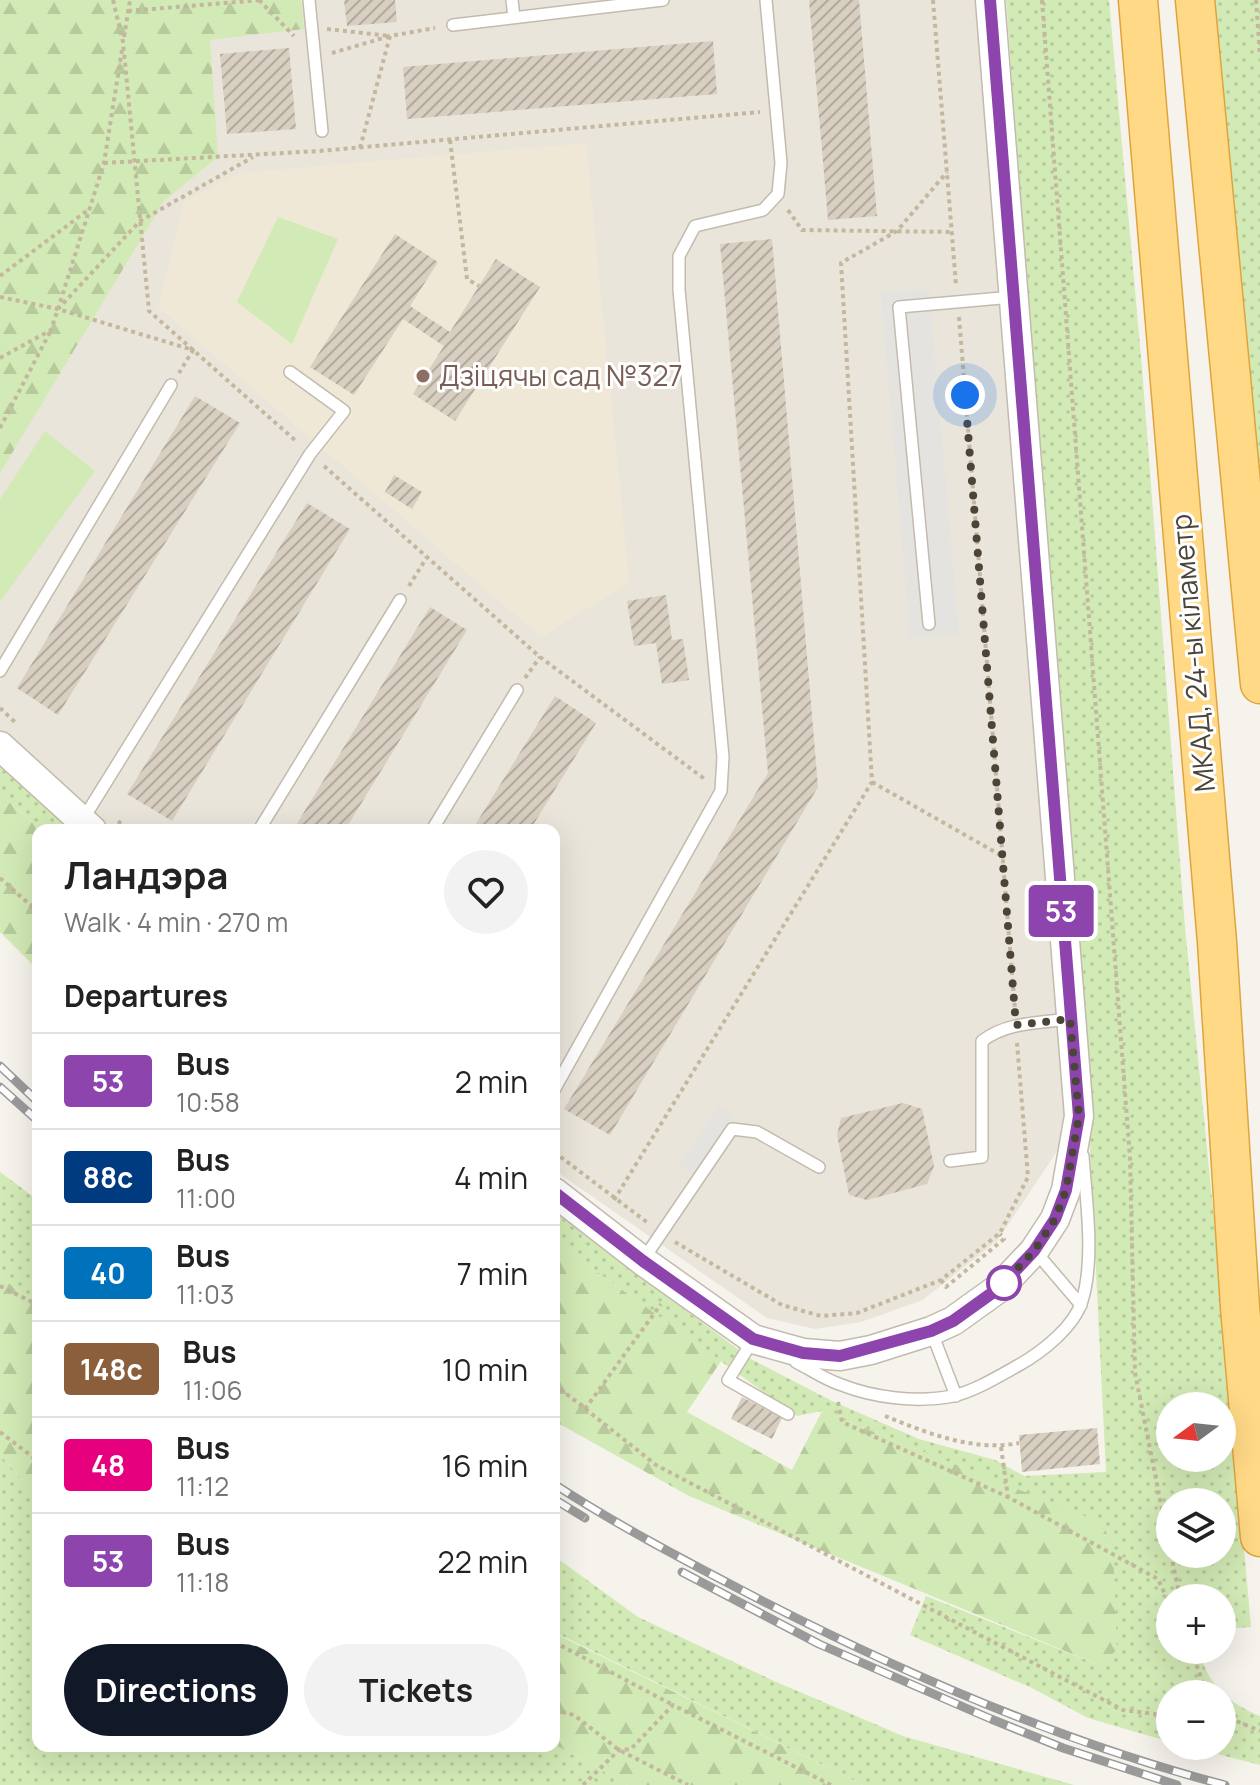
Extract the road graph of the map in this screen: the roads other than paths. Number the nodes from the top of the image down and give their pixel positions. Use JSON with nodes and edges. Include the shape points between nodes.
{"nodes":[{"id":1,"x":309,"y":0,"type":"edge"},
{"id":2,"x":512,"y":0,"type":"edge"},
{"id":3,"x":663,"y":0,"type":"edge"},
{"id":4,"x":766,"y":0,"type":"edge"},
{"id":5,"x":990,"y":0,"type":"edge"},
{"id":6,"x":1138,"y":0,"type":"edge"},
{"id":7,"x":1195,"y":0,"type":"edge"},
{"id":8,"x":514,"y":17,"type":"junction"},
{"id":9,"x":453,"y":25,"type":"road end"},
{"id":10,"x":322,"y":131,"type":"dead end"},
{"id":11,"x":1013,"y":297,"type":"junction"},
{"id":12,"x":290,"y":372,"type":"dead end"},
{"id":13,"x":171,"y":385,"type":"road end"},
{"id":14,"x":400,"y":600,"type":"road end"},
{"id":15,"x":929,"y":624,"type":"dead end"},
{"id":16,"x":0,"y":671,"type":"edge"},
{"id":17,"x":1260,"y":684,"type":"edge"},
{"id":18,"x":517,"y":690,"type":"road end"},
{"id":19,"x":0,"y":746,"type":"edge"},
{"id":20,"x":86,"y":824,"type":"edge"},
{"id":21,"x":88,"y":824,"type":"edge"},
{"id":22,"x":263,"y":824,"type":"edge"},
{"id":23,"x":436,"y":824,"type":"edge"},
{"id":24,"x":1070,"y":1019,"type":"junction"},
{"id":25,"x":560,"y":1079,"type":"edge"},
{"id":26,"x":1079,"y":1116,"type":"junction"},
{"id":27,"x":950,"y":1161,"type":"dead end"},
{"id":28,"x":819,"y":1167,"type":"dead end"},
{"id":29,"x":560,"y":1197,"type":"edge"},
{"id":30,"x":1034,"y":1251,"type":"junction"},
{"id":31,"x":643,"y":1261,"type":"junction"},
{"id":32,"x":1081,"y":1305,"type":"junction"},
{"id":33,"x":931,"y":1331,"type":"junction"},
{"id":34,"x":753,"y":1339,"type":"junction"},
{"id":35,"x":956,"y":1396,"type":"junction"},
{"id":36,"x":788,"y":1414,"type":"dead end"},
{"id":37,"x":1260,"y":1537,"type":"edge"}],
"edges":[{"from":1,"to":10,"type":"lane"},
{"from":2,"to":8,"type":"lane"},
{"from":3,"to":8,"type":"lane"},
{"from":4,"to":25,"type":"lane","via":[[781,163],[778,194],[763,210],[695,226],[679,256],[723,757],[721,791]]},
{"from":5,"to":11,"type":"street"},
{"from":6,"to":37,"type":"highway","name":"МКАД, 24-ы кіламетр","via":[[1217,942]]},
{"from":7,"to":17,"type":"highway"},
{"from":8,"to":9,"type":"lane"},
{"from":11,"to":15,"type":"lane","via":[[899,307]]},
{"from":11,"to":24,"type":"street"},
{"from":12,"to":21,"type":"lane","via":[[344,411],[310,454]]},
{"from":13,"to":16,"type":"lane"},
{"from":14,"to":22,"type":"lane"},
{"from":18,"to":23,"type":"lane"},
{"from":19,"to":20,"type":"street"},
{"from":24,"to":26,"type":"street"},
{"from":24,"to":27,"type":"lane","via":[[1016,1025],[982,1041],[982,1157]]},
{"from":26,"to":30,"type":"street","via":[[1066,1190]]},
{"from":26,"to":32,"type":"lane","via":[[1087,1209],[1087,1278]]},
{"from":28,"to":31,"type":"lane","via":[[757,1132],[732,1129]]},
{"from":29,"to":31,"type":"street"},
{"from":30,"to":32,"type":"lane"},
{"from":30,"to":33,"type":"street","via":[[999,1288]]},
{"from":31,"to":34,"type":"street"},
{"from":32,"to":35,"type":"lane","via":[[1053,1342]]},
{"from":33,"to":34,"type":"street","via":[[840,1356],[803,1353]]},
{"from":33,"to":35,"type":"lane"},
{"from":34,"to":35,"type":"lane","via":[[839,1385],[892,1397]]},
{"from":34,"to":36,"type":"lane","via":[[728,1380]]}]}
